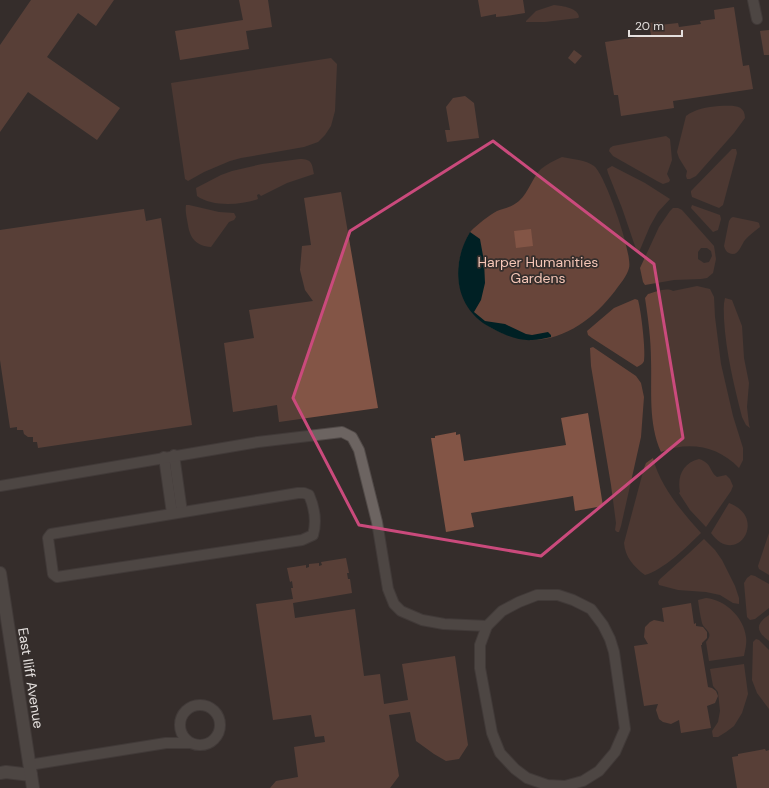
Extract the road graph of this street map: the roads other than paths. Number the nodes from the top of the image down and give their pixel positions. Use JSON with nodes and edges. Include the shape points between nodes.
{"nodes":[{"id":1,"x":753,"y":0,"type":"edge"},
{"id":2,"x":756,"y":19,"type":"dead end"},
{"id":3,"x":169,"y":456,"type":"junction"},
{"id":4,"x":0,"y":486,"type":"edge"},
{"id":5,"x":182,"y":512,"type":"junction"},
{"id":6,"x":172,"y":514,"type":"junction"},
{"id":7,"x":0,"y":573,"type":"edge"},
{"id":8,"x":487,"y":626,"type":"junction"},
{"id":9,"x":180,"y":727,"type":"junction"},
{"id":10,"x":190,"y":742,"type":"junction"},
{"id":11,"x":166,"y":743,"type":"junction"},
{"id":12,"x":30,"y":770,"type":"junction"},
{"id":13,"x":0,"y":773,"type":"edge"},
{"id":14,"x":566,"y":787,"type":"edge"},
{"id":15,"x":33,"y":788,"type":"edge"}],
"edges":[{"from":1,"to":2,"type":"lane"},
{"from":3,"to":4,"type":"lane"},
{"from":3,"to":5,"type":"lane"},
{"from":3,"to":6,"type":"lane"},
{"from":3,"to":8,"type":"lane","via":[[342,432],[352,437],[359,450],[370,488],[388,589],[394,604],[401,611],[422,620]]},
{"from":5,"to":6,"type":"lane"},
{"from":5,"to":6,"type":"lane","via":[[304,492],[309,495],[313,505],[316,524],[314,535],[302,540],[57,577],[53,574],[48,538],[51,534]]},
{"from":7,"to":12,"type":"street","name":"East Iliff Avenue"},
{"from":8,"to":14,"type":"lane","via":[[480,645],[480,668],[492,733],[500,753],[527,778],[546,785]]},
{"from":8,"to":14,"type":"lane","via":[[502,610],[519,602],[537,596],[558,595],[591,609],[610,639],[626,728],[615,752],[599,771],[583,781]]},
{"from":9,"to":10,"type":"lane","via":[[181,733]]},
{"from":9,"to":10,"type":"lane","via":[[183,714],[194,705],[207,706],[217,714],[220,727],[215,739],[203,745]]},
{"from":9,"to":11,"type":"lane"},
{"from":10,"to":11,"type":"lane"},
{"from":11,"to":12,"type":"lane"},
{"from":12,"to":13,"type":"street"},
{"from":12,"to":15,"type":"street","name":"East Iliff Avenue"}]}
